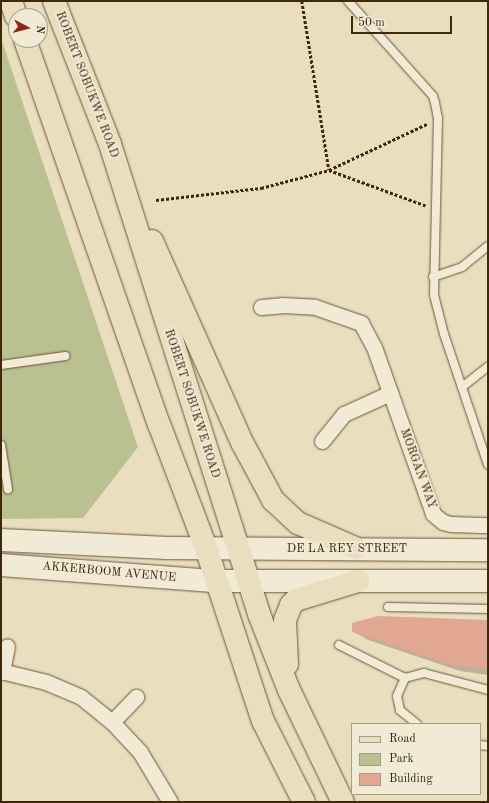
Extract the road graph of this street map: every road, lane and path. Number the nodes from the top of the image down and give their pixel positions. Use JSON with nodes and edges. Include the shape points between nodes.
{"nodes":[{"id":1,"x":54,"y":1,"type":"edge"},
{"id":2,"x":302,"y":1,"type":"edge"},
{"id":3,"x":348,"y":1,"type":"edge"},
{"id":4,"x":28,"y":48,"type":"edge"},
{"id":5,"x":438,"y":118,"type":"junction"},
{"id":6,"x":110,"y":144,"type":"junction"},
{"id":7,"x":330,"y":170,"type":"junction"},
{"id":8,"x":156,"y":200,"type":"dead end"},
{"id":9,"x":435,"y":208,"type":"junction"},
{"id":10,"x":488,"y":246,"type":"edge"},
{"id":11,"x":433,"y":277,"type":"junction"},
{"id":12,"x":261,"y":307,"type":"dead end"},
{"id":13,"x":65,"y":356,"type":"dead end"},
{"id":14,"x":1,"y":365,"type":"edge"},
{"id":15,"x":488,"y":367,"type":"edge"},
{"id":16,"x":462,"y":387,"type":"junction"},
{"id":17,"x":390,"y":393,"type":"junction"},
{"id":18,"x":322,"y":440,"type":"dead end"},
{"id":19,"x":1,"y":445,"type":"edge"},
{"id":20,"x":488,"y":465,"type":"edge"},
{"id":21,"x":8,"y":488,"type":"dead end"},
{"id":22,"x":488,"y":525,"type":"edge"},
{"id":23,"x":1,"y":540,"type":"edge"},
{"id":24,"x":206,"y":548,"type":"junction"},
{"id":25,"x":355,"y":548,"type":"junction"},
{"id":26,"x":239,"y":549,"type":"junction"},
{"id":27,"x":488,"y":550,"type":"edge"},
{"id":28,"x":1,"y":565,"type":"edge"},
{"id":29,"x":488,"y":580,"type":"edge"},
{"id":30,"x":216,"y":581,"type":"junction"},
{"id":31,"x":358,"y":581,"type":"junction"},
{"id":32,"x":250,"y":582,"type":"junction"},
{"id":33,"x":388,"y":607,"type":"dead end"},
{"id":34,"x":488,"y":610,"type":"edge"},
{"id":35,"x":339,"y":645,"type":"dead end"},
{"id":36,"x":7,"y":646,"type":"dead end"},
{"id":37,"x":1,"y":671,"type":"edge"},
{"id":38,"x":405,"y":678,"type":"junction"},
{"id":39,"x":289,"y":690,"type":"junction"},
{"id":40,"x":488,"y":690,"type":"edge"},
{"id":41,"x":136,"y":697,"type":"dead end"},
{"id":42,"x":112,"y":722,"type":"junction"},
{"id":43,"x":416,"y":723,"type":"edge"},
{"id":44,"x":170,"y":802,"type":"edge"},
{"id":45,"x":304,"y":802,"type":"edge"},
{"id":46,"x":343,"y":802,"type":"edge"}],
"edges":[{"from":1,"to":6,"type":"main road","name":"ROBERT SOBUKWE ROAD"},
{"from":2,"to":7,"type":"path"},
{"from":3,"to":5,"type":"lane","via":[[432,96]]},
{"from":4,"to":24,"type":"main road","via":[[159,424]]},
{"from":5,"to":7,"type":"path"},
{"from":5,"to":9,"type":"lane"},
{"from":6,"to":25,"type":"main road","via":[[237,430],[273,500],[298,523]]},
{"from":6,"to":26,"type":"main road","name":"ROBERT SOBUKWE ROAD"},
{"from":7,"to":8,"type":"path","via":[[261,188]]},
{"from":7,"to":9,"type":"path"},
{"from":9,"to":11,"type":"lane"},
{"from":10,"to":11,"type":"lane","via":[[462,267]]},
{"from":11,"to":16,"type":"lane","via":[[434,295],[444,334]]},
{"from":12,"to":17,"type":"street","name":"MORGAN WAY","via":[[315,307],[361,324],[374,346]]},
{"from":13,"to":14,"type":"lane"},
{"from":15,"to":16,"type":"lane"},
{"from":16,"to":20,"type":"lane"},
{"from":17,"to":18,"type":"street","via":[[344,414]]},
{"from":17,"to":22,"type":"street","name":"MORGAN WAY","via":[[433,514],[443,522],[451,524]]},
{"from":19,"to":21,"type":"lane"},
{"from":23,"to":24,"type":"main road","name":"AKKERBOOM AVENUE"},
{"from":24,"to":26,"type":"main road","name":"DE LA REY STREET"},
{"from":24,"to":30,"type":"main road"},
{"from":25,"to":26,"type":"main road","name":"DE LA REY STREET"},
{"from":25,"to":27,"type":"main road","name":"DE LA REY STREET"},
{"from":26,"to":32,"type":"main road","name":"ROBERT SOBUKWE ROAD"},
{"from":28,"to":30,"type":"main road","name":"AKKERBOOM AVENUE"},
{"from":29,"to":31,"type":"main road"},
{"from":30,"to":32,"type":"main road"},
{"from":30,"to":45,"type":"main road","via":[[263,721]]},
{"from":31,"to":32,"type":"main road"},
{"from":31,"to":39,"type":"main road","via":[[296,600],[287,610],[284,632]]},
{"from":32,"to":39,"type":"main road","name":"ROBERT SOBUKWE ROAD"},
{"from":33,"to":34,"type":"lane"},
{"from":35,"to":38,"type":"lane"},
{"from":36,"to":37,"type":"street"},
{"from":37,"to":42,"type":"street","via":[[28,676],[59,687],[80,697]]},
{"from":38,"to":40,"type":"lane","via":[[424,673]]},
{"from":38,"to":43,"type":"lane","via":[[397,696],[400,710]]},
{"from":39,"to":46,"type":"main road","name":"ROBERT SOBUKWE ROAD"},
{"from":41,"to":42,"type":"street"},
{"from":42,"to":44,"type":"street","via":[[140,752]]}]}
